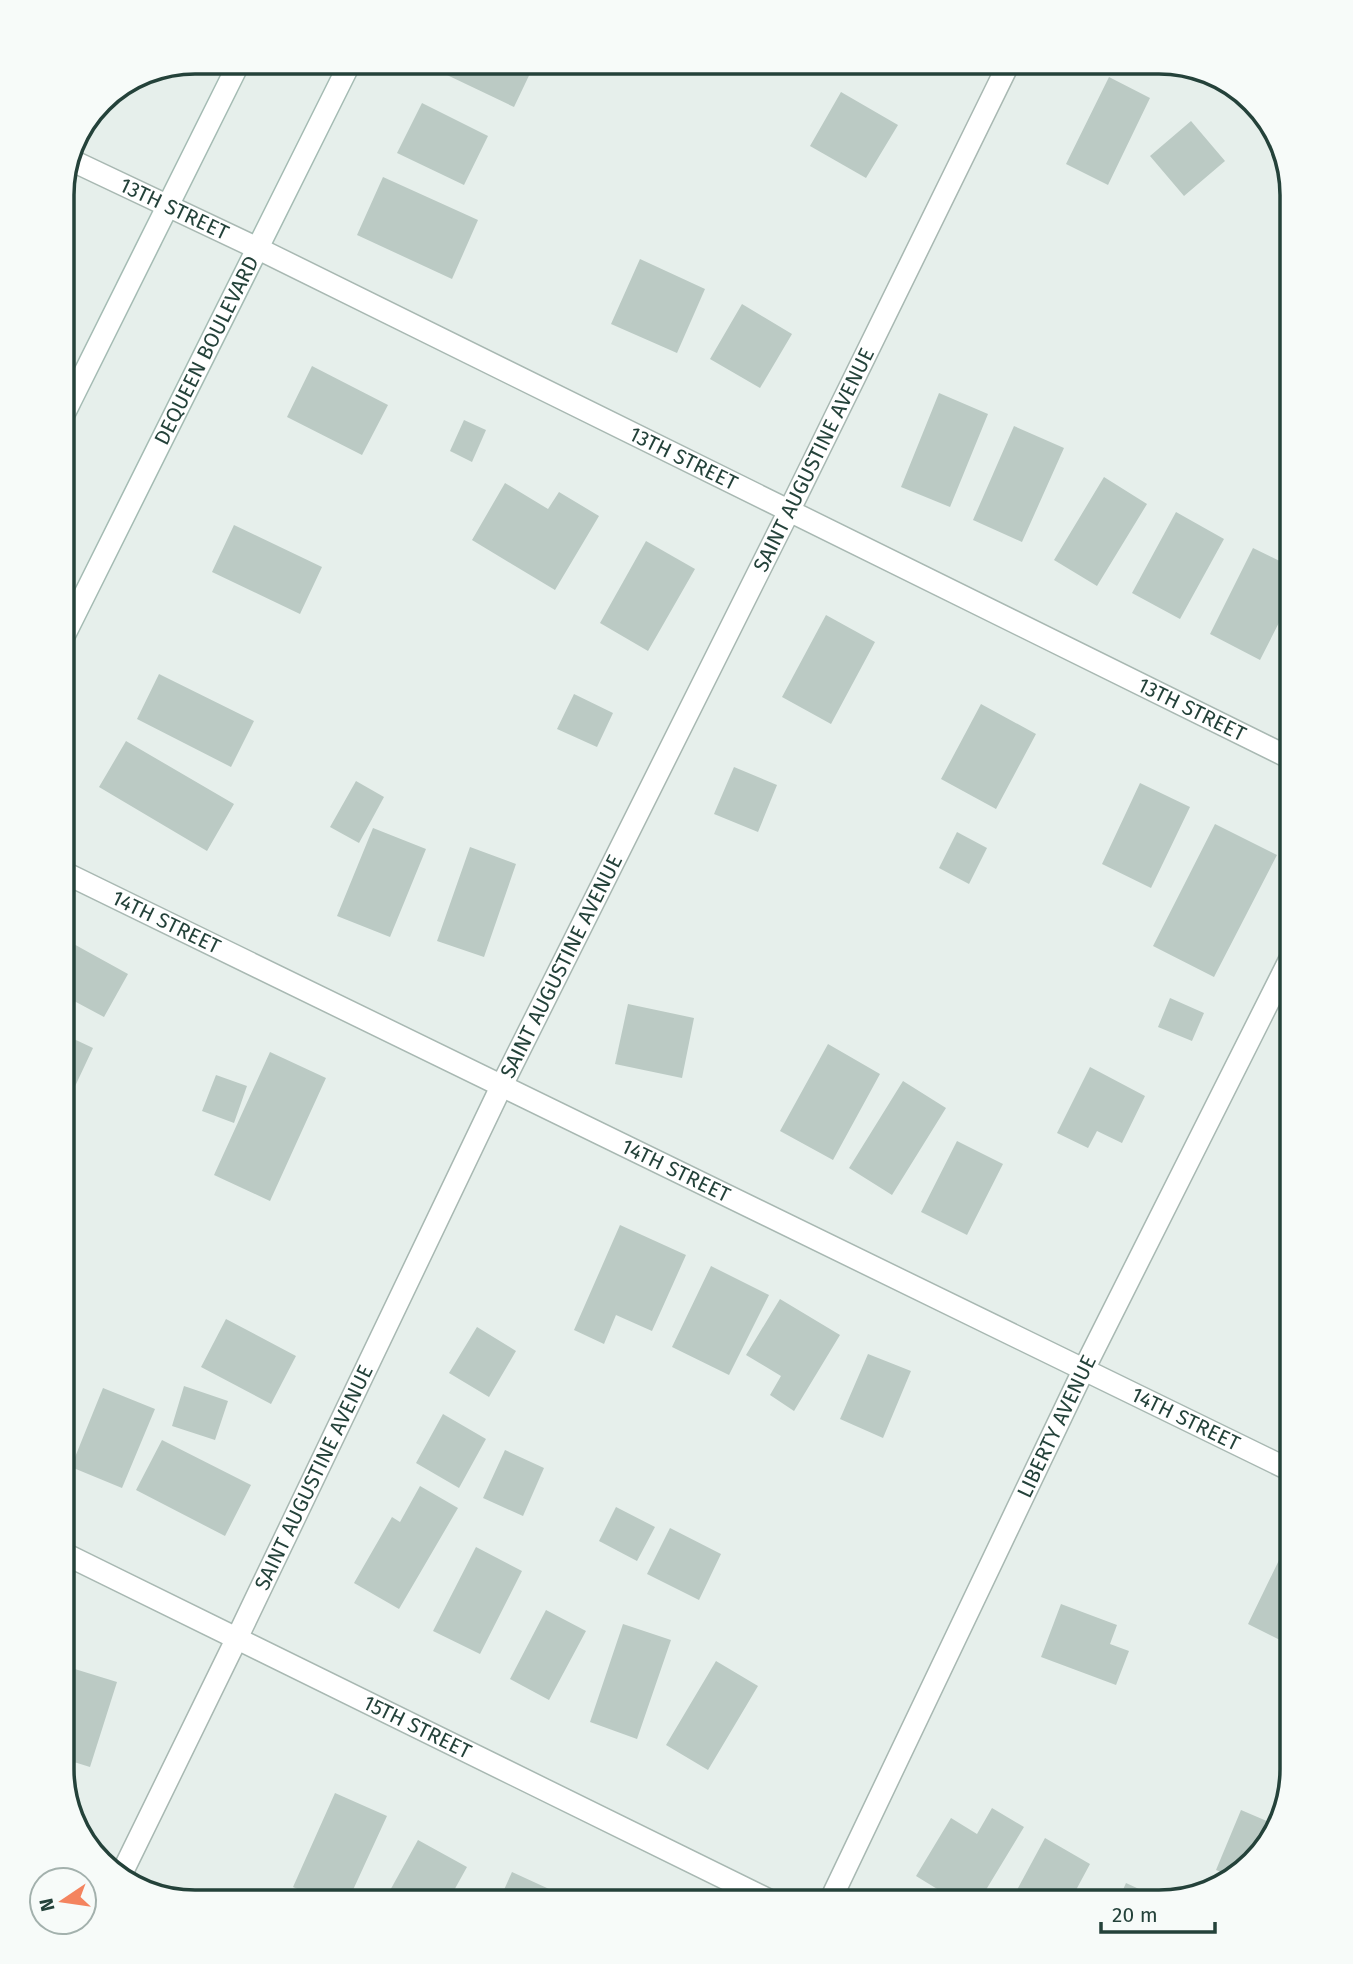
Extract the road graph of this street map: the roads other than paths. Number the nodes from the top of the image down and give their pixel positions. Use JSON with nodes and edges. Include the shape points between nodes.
{"nodes":[{"id":1,"x":234,"y":74,"type":"edge"},
{"id":2,"x":345,"y":74,"type":"edge"},
{"id":3,"x":1004,"y":74,"type":"edge"},
{"id":4,"x":78,"y":163,"type":"edge"},
{"id":5,"x":169,"y":206,"type":"junction"},
{"id":6,"x":259,"y":249,"type":"junction"},
{"id":7,"x":74,"y":394,"type":"edge"},
{"id":8,"x":789,"y":511,"type":"junction"},
{"id":9,"x":74,"y":616,"type":"edge"},
{"id":10,"x":1280,"y":753,"type":"edge"},
{"id":11,"x":74,"y":877,"type":"edge"},
{"id":12,"x":1280,"y":979,"type":"edge"},
{"id":13,"x":500,"y":1087,"type":"junction"},
{"id":14,"x":1084,"y":1369,"type":"junction"},
{"id":15,"x":1280,"y":1465,"type":"edge"},
{"id":16,"x":74,"y":1558,"type":"edge"},
{"id":17,"x":237,"y":1638,"type":"junction"},
{"id":18,"x":124,"y":1868,"type":"edge"},
{"id":19,"x":749,"y":1890,"type":"edge"},
{"id":20,"x":835,"y":1890,"type":"edge"}],
"edges":[{"from":1,"to":5,"type":"street"},
{"from":2,"to":6,"type":"street","name":"DEQUEEN BOULEVARD"},
{"from":3,"to":8,"type":"street","name":"SAINT AUGUSTINE AVENUE"},
{"from":4,"to":5,"type":"street","name":"13TH STREET"},
{"from":5,"to":6,"type":"street","name":"13TH STREET"},
{"from":5,"to":7,"type":"street"},
{"from":6,"to":8,"type":"street","name":"13TH STREET"},
{"from":6,"to":9,"type":"street","name":"DEQUEEN BOULEVARD"},
{"from":8,"to":10,"type":"street","name":"13TH STREET"},
{"from":8,"to":13,"type":"street","name":"SAINT AUGUSTINE AVENUE"},
{"from":11,"to":13,"type":"street","name":"14TH STREET"},
{"from":12,"to":14,"type":"street","name":"LIBERTY AVENUE"},
{"from":13,"to":14,"type":"street","name":"14TH STREET"},
{"from":13,"to":17,"type":"street","name":"SAINT AUGUSTINE AVENUE"},
{"from":14,"to":15,"type":"street","name":"14TH STREET"},
{"from":14,"to":20,"type":"street","name":"LIBERTY AVENUE"},
{"from":16,"to":17,"type":"street","name":"15TH STREET"},
{"from":17,"to":18,"type":"street","name":"SAINT AUGUSTINE AVENUE"},
{"from":17,"to":19,"type":"street","name":"15TH STREET"}]}
